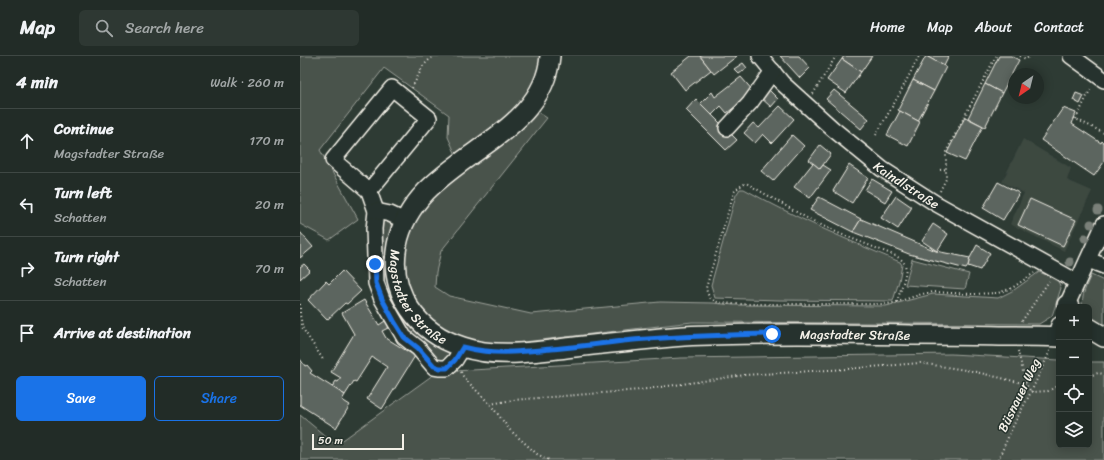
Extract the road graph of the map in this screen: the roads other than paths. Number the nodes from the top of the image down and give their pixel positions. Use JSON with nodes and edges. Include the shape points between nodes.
{"nodes":[{"id":1,"x":550,"y":56,"type":"edge"},
{"id":2,"x":760,"y":56,"type":"edge"},
{"id":3,"x":1071,"y":56,"type":"edge"},
{"id":4,"x":773,"y":71,"type":"junction"},
{"id":5,"x":1100,"y":78,"type":"edge"},
{"id":6,"x":726,"y":128,"type":"dead end"},
{"id":7,"x":370,"y":191,"type":"junction"},
{"id":8,"x":376,"y":211,"type":"junction"},
{"id":9,"x":405,"y":221,"type":"junction"},
{"id":10,"x":1104,"y":224,"type":"edge"},
{"id":11,"x":1088,"y":260,"type":"junction"},
{"id":12,"x":1104,"y":266,"type":"edge"},
{"id":13,"x":1077,"y":282,"type":"junction"},
{"id":14,"x":1068,"y":304,"type":"edge"},
{"id":15,"x":1092,"y":330,"type":"edge"},
{"id":16,"x":1056,"y":333,"type":"edge"},
{"id":17,"x":1104,"y":337,"type":"edge"},
{"id":18,"x":1092,"y":340,"type":"edge"},
{"id":19,"x":1104,"y":341,"type":"edge"},
{"id":20,"x":459,"y":354,"type":"junction"}],
"edges":[{"from":1,"to":9,"type":"main road","name":"Magstadter Straße","via":[[543,86],[526,111],[430,187]]},
{"from":2,"to":4,"type":"street","name":"Kaindlstraße"},
{"from":3,"to":5,"type":"street"},
{"from":4,"to":6,"type":"street","via":[[750,103]]},
{"from":4,"to":13,"type":"street","name":"Kaindlstraße","via":[[782,83],[833,129],[882,169],[935,203]]},
{"from":7,"to":7,"type":"street","via":[[429,118],[392,88],[332,160]]},
{"from":7,"to":8,"type":"street"},
{"from":8,"to":9,"type":"street"},
{"from":8,"to":20,"type":"street","via":[[376,283],[382,299],[404,337],[434,366],[440,368],[447,368]]},
{"from":9,"to":20,"type":"main road","name":"Magstadter Straße","via":[[396,255],[396,273],[401,292],[412,313],[426,328],[445,340]]},
{"from":10,"to":11,"type":"street"},
{"from":11,"to":12,"type":"street"},
{"from":11,"to":13,"type":"street"},
{"from":13,"to":14,"type":"street"},
{"from":15,"to":17,"type":"main road"},
{"from":16,"to":20,"type":"main road","name":"Magstadter Straße","via":[[685,336],[520,352],[478,351]]},
{"from":18,"to":19,"type":"main road"}]}
